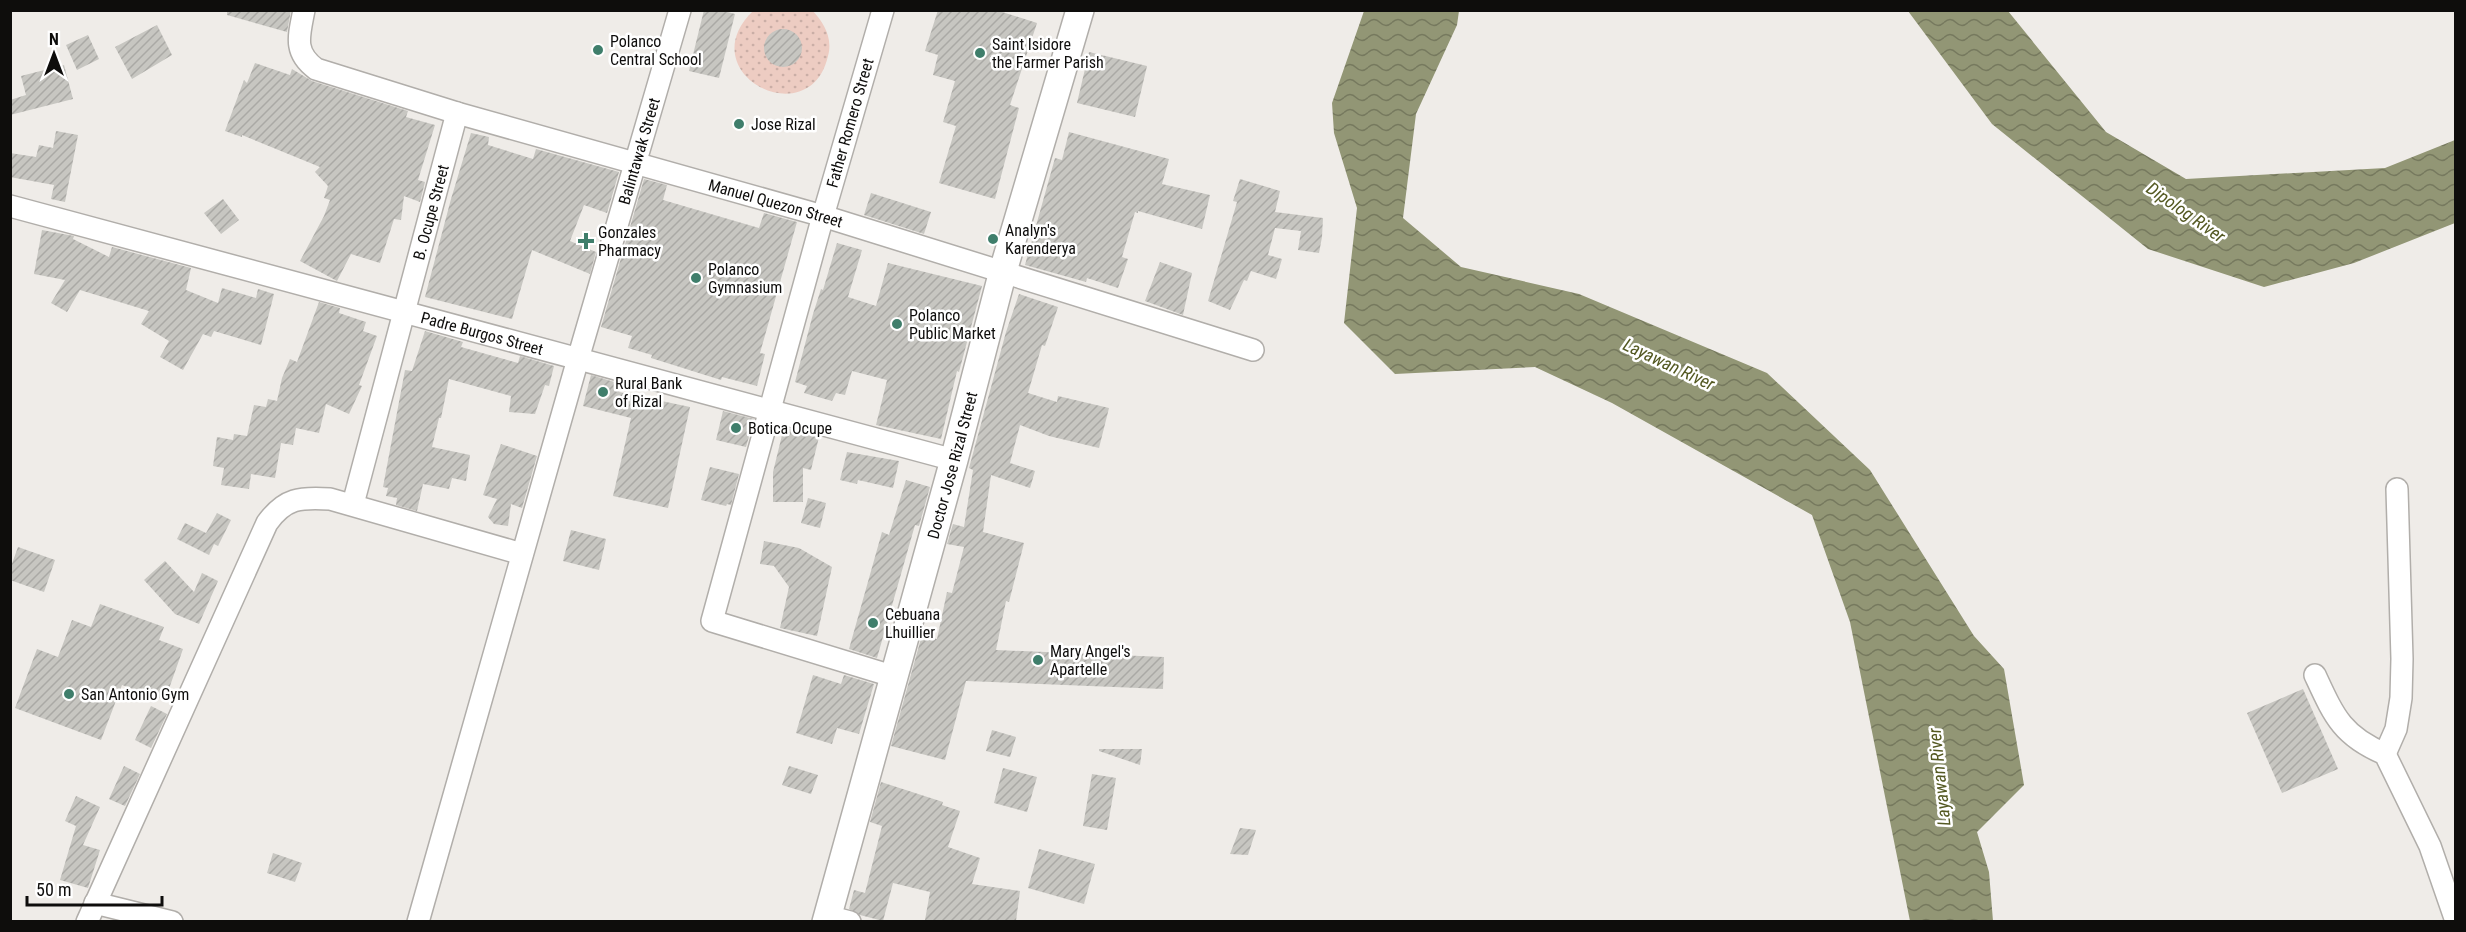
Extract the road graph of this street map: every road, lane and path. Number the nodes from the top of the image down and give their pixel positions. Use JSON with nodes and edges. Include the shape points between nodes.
{"nodes":[{"id":1,"x":304,"y":10,"type":"edge"},
{"id":2,"x":680,"y":10,"type":"edge"},
{"id":3,"x":884,"y":10,"type":"edge"},
{"id":4,"x":1080,"y":10,"type":"edge"},
{"id":5,"x":457,"y":113,"type":"junction"},
{"id":6,"x":637,"y":165,"type":"junction"},
{"id":7,"x":10,"y":206,"type":"edge"},
{"id":8,"x":823,"y":216,"type":"junction"},
{"id":9,"x":1003,"y":271,"type":"junction"},
{"id":10,"x":405,"y":312,"type":"junction"},
{"id":11,"x":1253,"y":350,"type":"dead end"},
{"id":12,"x":578,"y":359,"type":"junction"},
{"id":13,"x":771,"y":410,"type":"junction"},
{"id":14,"x":954,"y":460,"type":"junction"},
{"id":15,"x":2397,"y":489,"type":"dead end"},
{"id":16,"x":353,"y":504,"type":"junction"},
{"id":17,"x":522,"y":554,"type":"junction"},
{"id":18,"x":2315,"y":675,"type":"dead end"},
{"id":19,"x":892,"y":676,"type":"junction"},
{"id":20,"x":2385,"y":754,"type":"junction"},
{"id":21,"x":91,"y":912,"type":"edge"},
{"id":22,"x":834,"y":920,"type":"edge"},
{"id":23,"x":171,"y":921,"type":"edge"},
{"id":24,"x":418,"y":921,"type":"edge"},
{"id":25,"x":2456,"y":921,"type":"edge"}],
"edges":[{"from":1,"to":5,"type":"street","name":"Manuel Quezon Street","via":[[301,54],[316,69]]},
{"from":2,"to":6,"type":"street","name":"Balintawak Street"},
{"from":3,"to":8,"type":"street","name":"Father Romero Street"},
{"from":4,"to":9,"type":"main road","name":"Doctor Jose Rizal Street"},
{"from":5,"to":6,"type":"street","name":"Manuel Quezon Street"},
{"from":5,"to":10,"type":"street","name":"B. Ocupe Street"},
{"from":6,"to":8,"type":"street","name":"Manuel Quezon Street"},
{"from":6,"to":12,"type":"street","name":"Balintawak Street"},
{"from":7,"to":10,"type":"street","name":"Padre Burgos Street"},
{"from":8,"to":9,"type":"street","name":"Manuel Quezon Street"},
{"from":8,"to":13,"type":"street","name":"Father Romero Street"},
{"from":9,"to":11,"type":"street","name":"Manuel Quezon Street"},
{"from":9,"to":14,"type":"main road","name":"Doctor Jose Rizal Street"},
{"from":10,"to":12,"type":"street","name":"Padre Burgos Street"},
{"from":10,"to":16,"type":"street","name":"B. Ocupe Street"},
{"from":12,"to":13,"type":"street","name":"Padre Burgos Street"},
{"from":12,"to":17,"type":"street","name":"Balintawak Street"},
{"from":13,"to":14,"type":"street","name":"Padre Burgos Street"},
{"from":13,"to":19,"type":"street","name":"Father Romero Street","via":[[712,621]]},
{"from":14,"to":19,"type":"main road","name":"Doctor Jose Rizal Street"},
{"from":15,"to":20,"type":"street","via":[[2401,698],[2396,729]]},
{"from":16,"to":17,"type":"street"},
{"from":16,"to":21,"type":"street","via":[[307,497],[277,510],[267,524]]},
{"from":17,"to":24,"type":"street","name":"Balintawak Street"},
{"from":18,"to":20,"type":"street","via":[[2346,731],[2365,746]]},
{"from":19,"to":22,"type":"main road","name":"Doctor Jose Rizal Street"},
{"from":20,"to":25,"type":"street","via":[[2430,846]]},
{"from":21,"to":23,"type":"street"}]}
